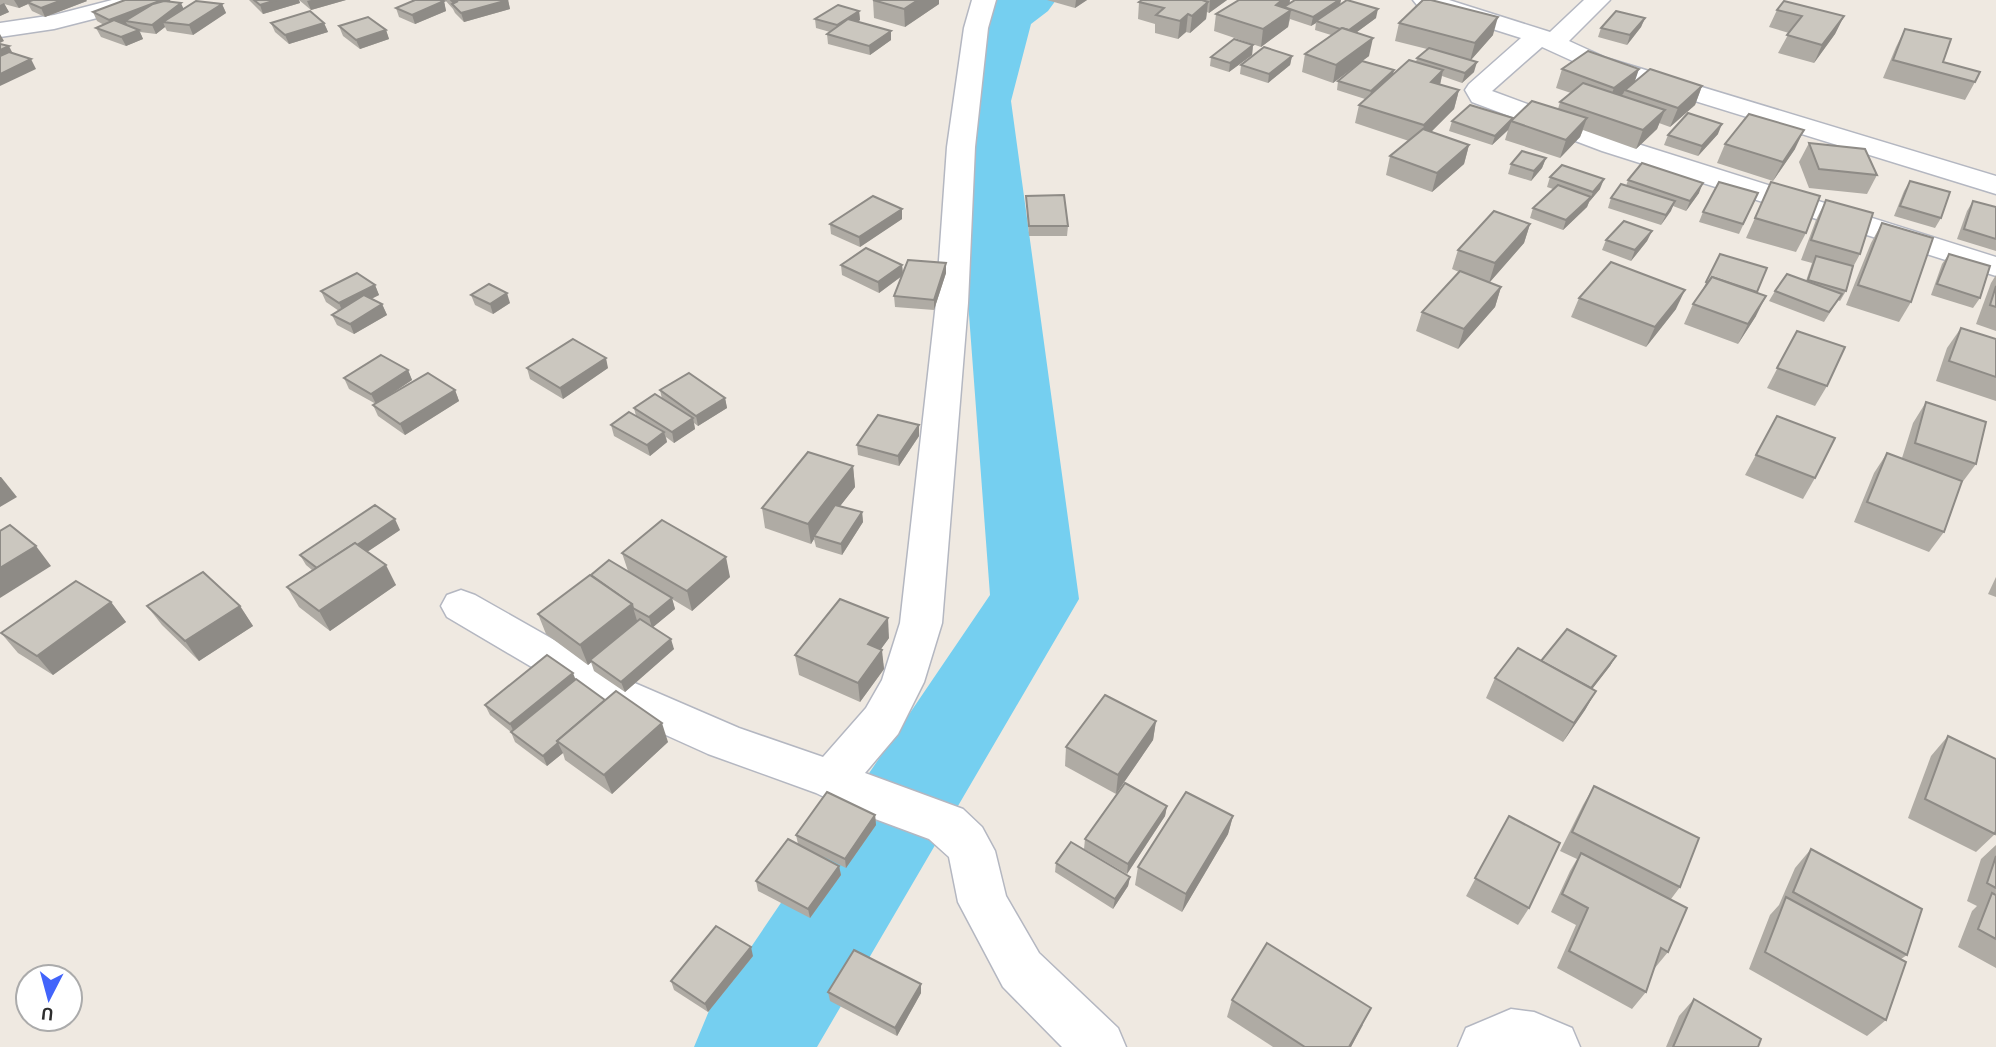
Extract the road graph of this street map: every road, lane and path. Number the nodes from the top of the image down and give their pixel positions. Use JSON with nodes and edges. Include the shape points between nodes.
{"nodes":[{"id":1,"x":140,"y":0,"type":"edge"},
{"id":2,"x":984,"y":0,"type":"edge"},
{"id":3,"x":1425,"y":0,"type":"edge"},
{"id":4,"x":1598,"y":0,"type":"edge"},
{"id":5,"x":0,"y":30,"type":"edge"},
{"id":6,"x":1546,"y":39,"type":"junction"},
{"id":7,"x":1996,"y":185,"type":"edge"},
{"id":8,"x":1996,"y":267,"type":"edge"},
{"id":9,"x":461,"y":606,"type":"dead end"},
{"id":10,"x":849,"y":788,"type":"junction"},
{"id":11,"x":1098,"y":1047,"type":"edge"},
{"id":12,"x":1485,"y":1047,"type":"edge"},
{"id":13,"x":1553,"y":1047,"type":"edge"}],
"edges":[{"from":1,"to":5,"type":"street"},
{"from":2,"to":10,"type":"street","via":[[976,28],[961,147],[952,303],[921,623],[903,682]]},
{"from":3,"to":6,"type":"street"},
{"from":4,"to":6,"type":"street"},
{"from":6,"to":7,"type":"street","via":[[1597,64]]},
{"from":6,"to":8,"type":"street","via":[[1478,90],[1481,96],[1612,145]]},
{"from":9,"to":10,"type":"street","via":[[601,687],[724,741]]},
{"from":10,"to":11,"type":"street","via":[[946,824],[971,851],[983,901],[1021,970]]},
{"from":12,"to":13,"type":"street","via":[[1502,1037],[1526,1034]]}]}
